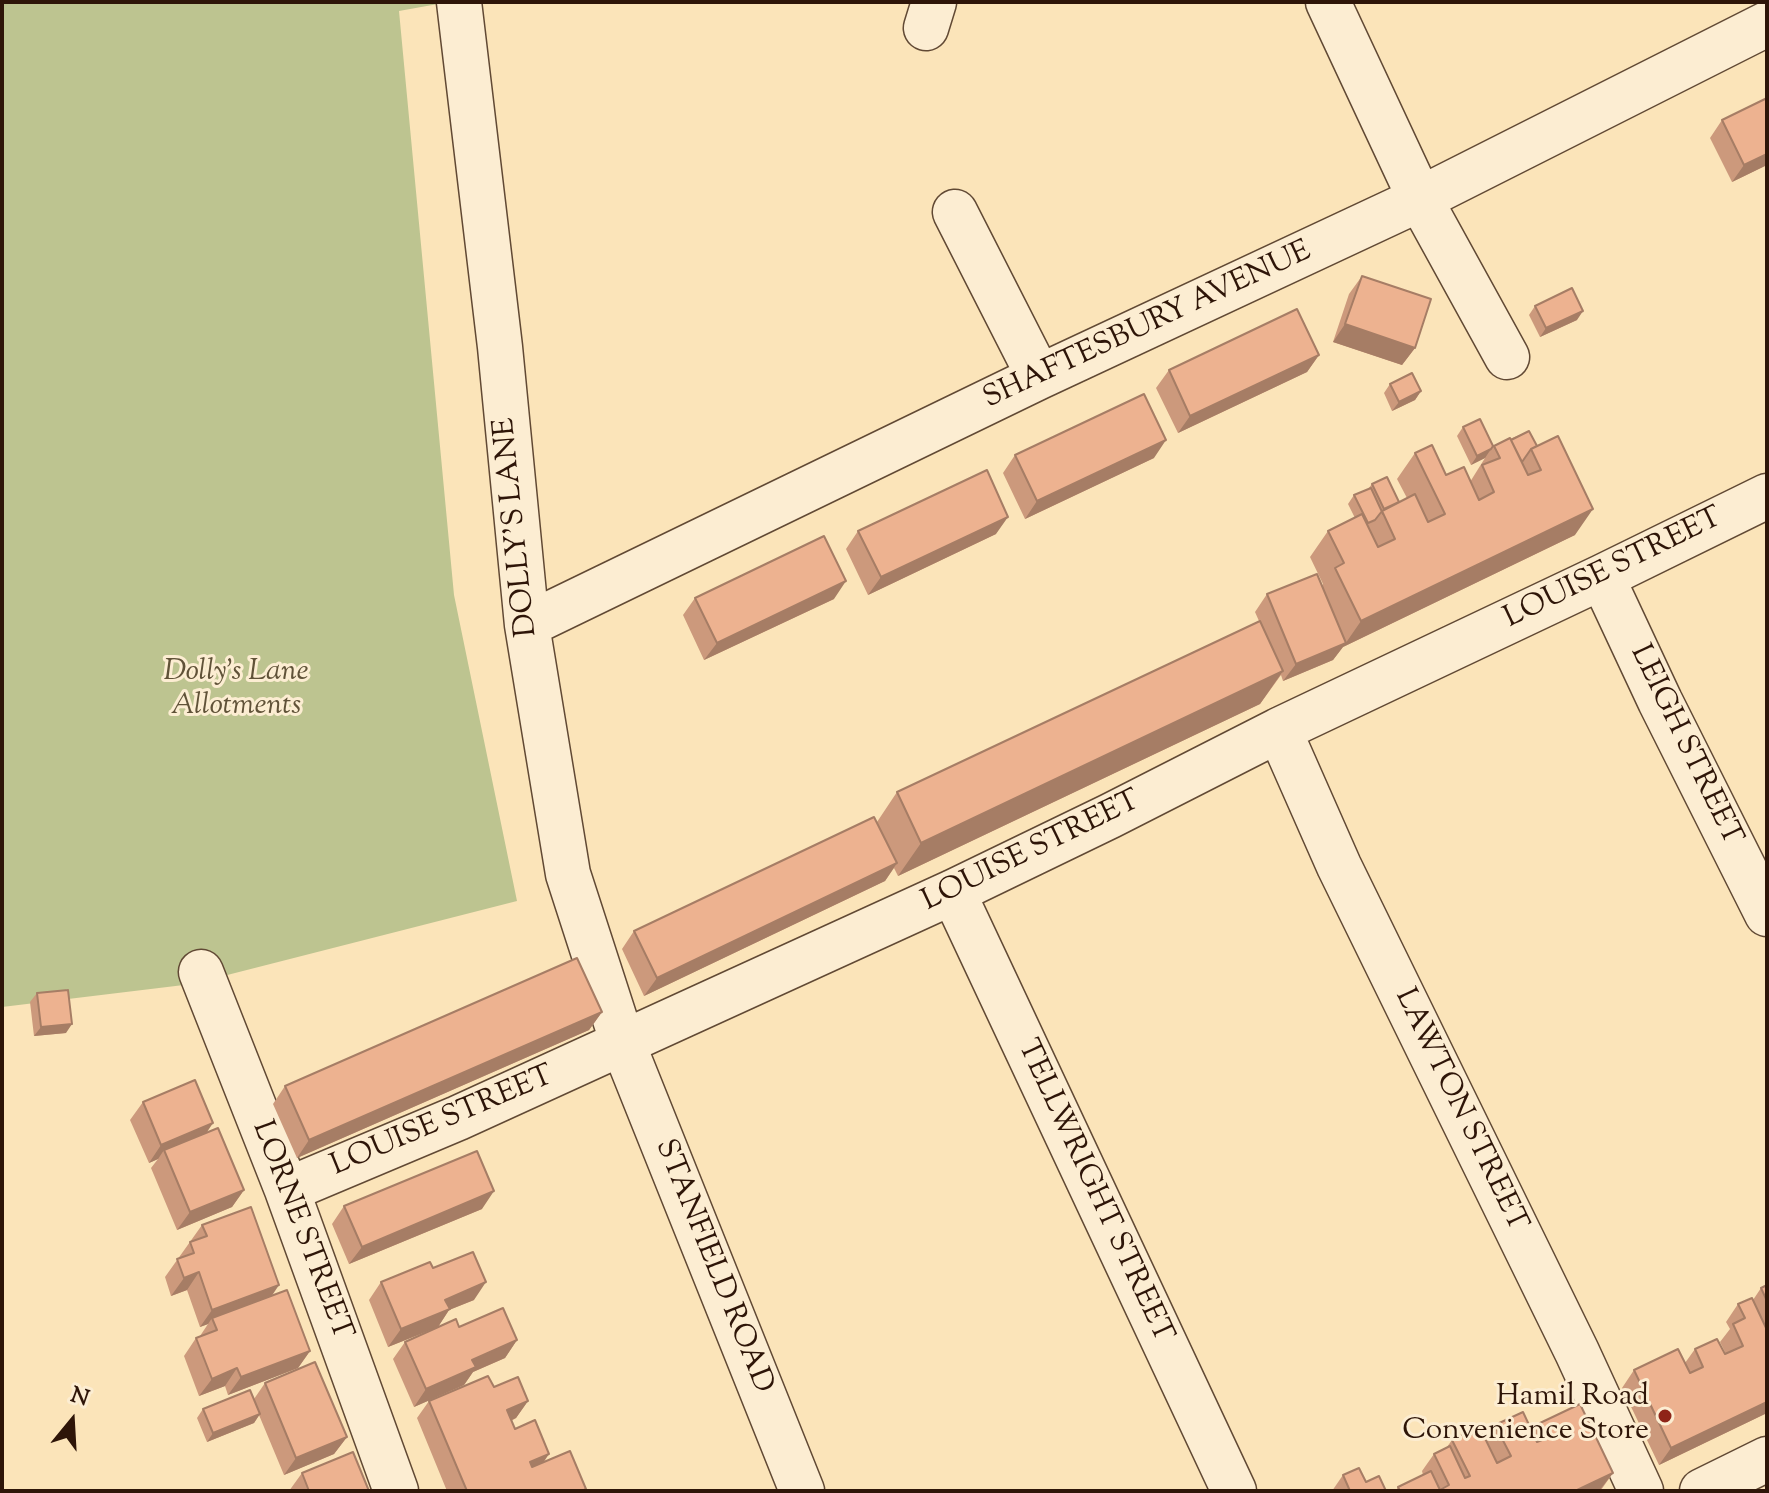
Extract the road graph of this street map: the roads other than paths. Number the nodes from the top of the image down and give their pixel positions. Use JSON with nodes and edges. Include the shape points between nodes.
{"nodes":[{"id":1,"x":459,"y":2,"type":"edge"},
{"id":2,"x":1328,"y":2,"type":"edge"},
{"id":3,"x":1767,"y":24,"type":"edge"},
{"id":4,"x":1420,"y":199,"type":"junction"},
{"id":5,"x":955,"y":212,"type":"dead end"},
{"id":6,"x":1507,"y":357,"type":"dead end"},
{"id":7,"x":1039,"y":377,"type":"junction"},
{"id":8,"x":1767,"y":496,"type":"edge"},
{"id":9,"x":1602,"y":577,"type":"junction"},
{"id":10,"x":527,"y":625,"type":"junction"},
{"id":11,"x":1279,"y":730,"type":"junction"},
{"id":12,"x":953,"y":892,"type":"junction"},
{"id":13,"x":1767,"y":914,"type":"edge"},
{"id":14,"x":201,"y":972,"type":"dead end"},
{"id":15,"x":623,"y":1044,"type":"junction"},
{"id":16,"x":287,"y":1190,"type":"junction"},
{"id":17,"x":1767,"y":1459,"type":"edge"},
{"id":18,"x":396,"y":1491,"type":"edge"},
{"id":19,"x":802,"y":1491,"type":"edge"},
{"id":20,"x":1234,"y":1491,"type":"edge"},
{"id":21,"x":1641,"y":1491,"type":"edge"},
{"id":22,"x":1702,"y":1491,"type":"edge"}],
"edges":[{"from":1,"to":10,"type":"street","name":"DOLLY'S LANE"},
{"from":2,"to":4,"type":"street"},
{"from":3,"to":4,"type":"street","name":"SHAFTESBURY AVENUE"},
{"from":4,"to":6,"type":"street"},
{"from":4,"to":7,"type":"street","name":"SHAFTESBURY AVENUE"},
{"from":5,"to":7,"type":"street"},
{"from":7,"to":10,"type":"street","name":"SHAFTESBURY AVENUE"},
{"from":8,"to":9,"type":"street","name":"LOUISE STREET"},
{"from":9,"to":11,"type":"street","name":"LOUISE STREET"},
{"from":9,"to":13,"type":"street","name":"LEIGH STREET"},
{"from":10,"to":15,"type":"street","name":"DOLLY'S LANE","via":[[568,874]]},
{"from":11,"to":12,"type":"street","name":"LOUISE STREET"},
{"from":11,"to":21,"type":"street","name":"LAWTON STREET","via":[[1339,866]]},
{"from":12,"to":15,"type":"street","name":"LOUISE STREET"},
{"from":12,"to":20,"type":"street","name":"TELLWRIGHT STREET"},
{"from":14,"to":16,"type":"street","name":"LORNE STREET"},
{"from":15,"to":16,"type":"street","name":"LOUISE STREET"},
{"from":15,"to":19,"type":"street","name":"STANFIELD ROAD"},
{"from":16,"to":18,"type":"street","name":"LORNE STREET"},
{"from":17,"to":22,"type":"street"}]}
